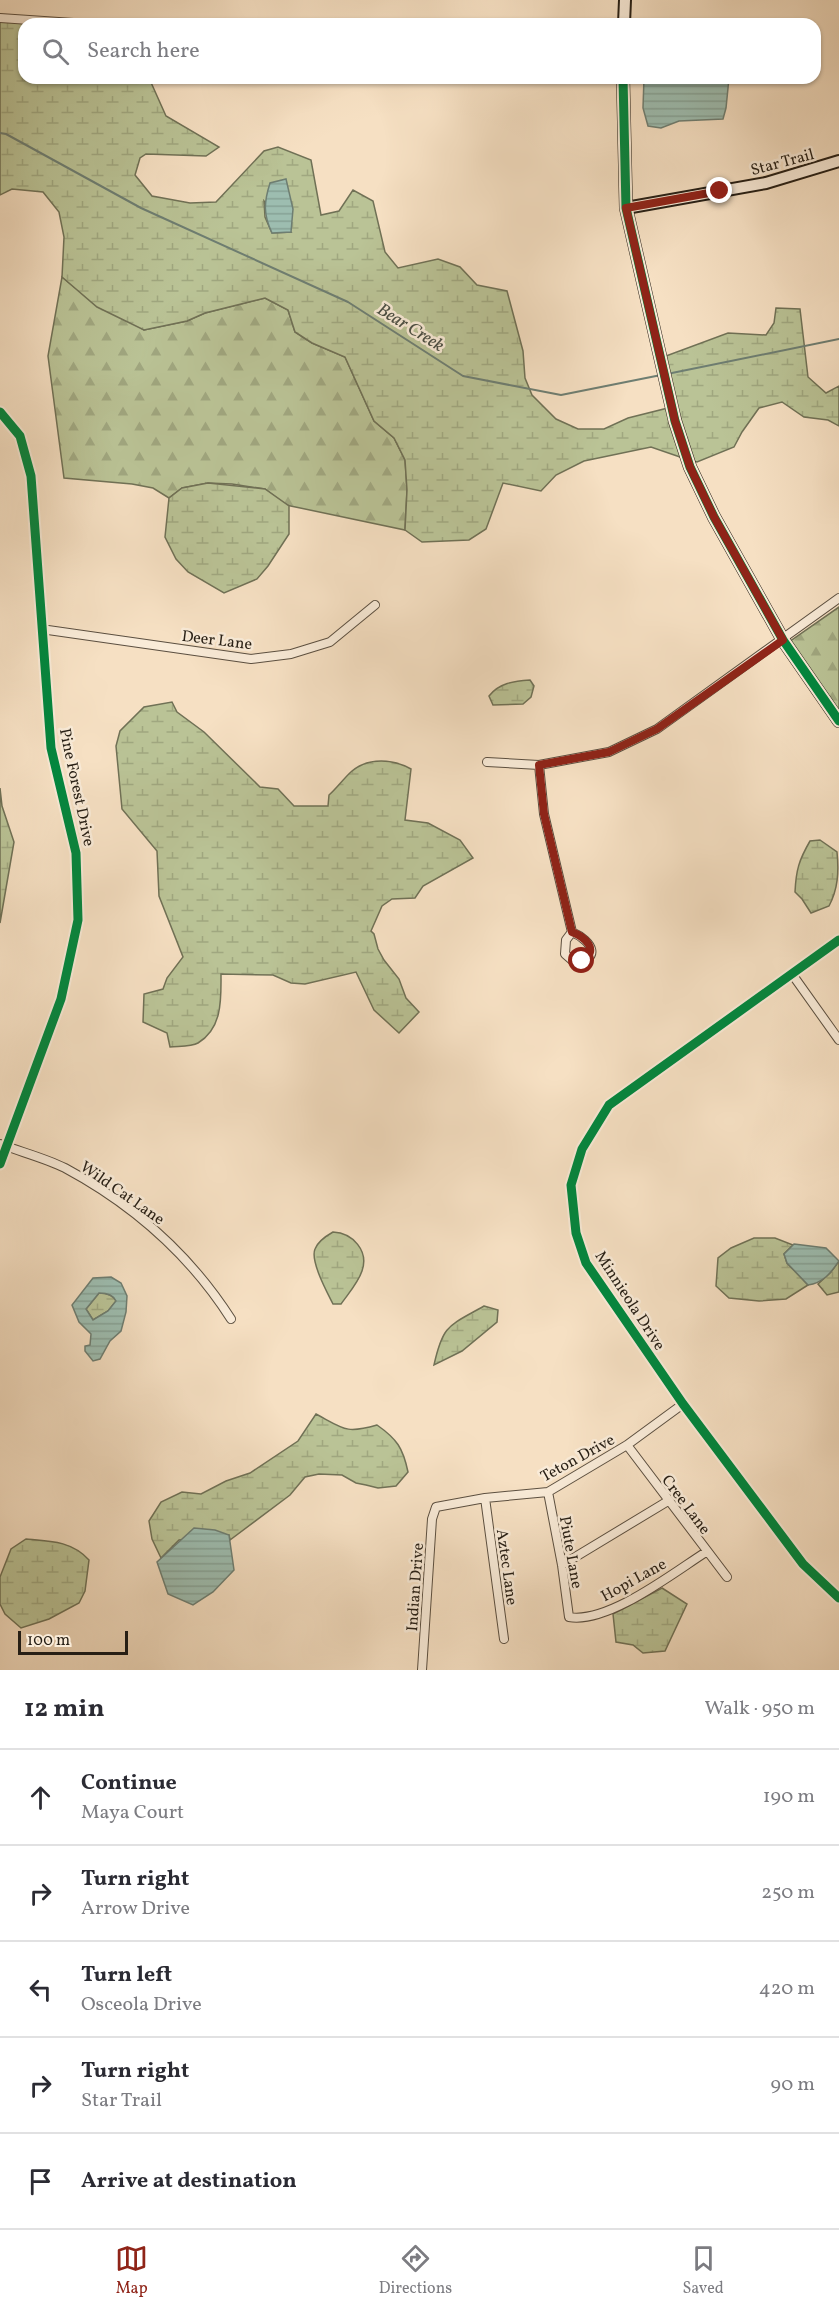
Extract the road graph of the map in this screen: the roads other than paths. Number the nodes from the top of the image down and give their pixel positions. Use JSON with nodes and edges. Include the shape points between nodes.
{"nodes":[{"id":1,"x":625,"y":0,"type":"edge"},
{"id":2,"x":0,"y":18,"type":"edge"},
{"id":3,"x":624,"y":18,"type":"edge"},
{"id":4,"x":18,"y":19,"type":"edge"},
{"id":5,"x":623,"y":84,"type":"edge"},
{"id":6,"x":839,"y":161,"type":"edge"},
{"id":7,"x":626,"y":208,"type":"junction"},
{"id":8,"x":0,"y":412,"type":"edge"},
{"id":9,"x":839,"y":598,"type":"edge"},
{"id":10,"x":375,"y":605,"type":"dead end"},
{"id":11,"x":41,"y":628,"type":"junction"},
{"id":12,"x":783,"y":640,"type":"junction"},
{"id":13,"x":839,"y":721,"type":"edge"},
{"id":14,"x":487,"y":762,"type":"dead end"},
{"id":15,"x":539,"y":765,"type":"junction"},
{"id":16,"x":572,"y":932,"type":"dead end"},
{"id":17,"x":839,"y":940,"type":"edge"},
{"id":18,"x":792,"y":974,"type":"junction"},
{"id":19,"x":839,"y":1040,"type":"edge"},
{"id":20,"x":3,"y":1145,"type":"edge"},
{"id":21,"x":0,"y":1164,"type":"edge"},
{"id":22,"x":231,"y":1319,"type":"dead end"},
{"id":23,"x":683,"y":1404,"type":"junction"},
{"id":24,"x":627,"y":1445,"type":"junction"},
{"id":25,"x":548,"y":1492,"type":"junction"},
{"id":26,"x":485,"y":1498,"type":"junction"},
{"id":27,"x":668,"y":1501,"type":"junction"},
{"id":28,"x":436,"y":1507,"type":"joint"},
{"id":29,"x":706,"y":1552,"type":"junction"},
{"id":30,"x":562,"y":1565,"type":"junction"},
{"id":31,"x":727,"y":1577,"type":"dead end"},
{"id":32,"x":839,"y":1598,"type":"edge"},
{"id":33,"x":569,"y":1617,"type":"joint"},
{"id":34,"x":504,"y":1639,"type":"dead end"},
{"id":35,"x":422,"y":1670,"type":"edge"}],
"edges":[{"from":1,"to":3,"type":"street"},
{"from":2,"to":4,"type":"street"},
{"from":5,"to":7,"type":"street"},
{"from":6,"to":7,"type":"street","name":"Star Trail","via":[[766,183]]},
{"from":7,"to":12,"type":"street","via":[[675,421],[690,467]]},
{"from":8,"to":11,"type":"street","name":"Pine Forest Drive","via":[[21,436],[31,476]]},
{"from":9,"to":12,"type":"street"},
{"from":10,"to":11,"type":"street","name":"Deer Lane","via":[[330,642],[291,654],[251,659]]},
{"from":11,"to":20,"type":"street","name":"Pine Forest Drive","via":[[51,747],[76,853],[78,920],[61,999]]},
{"from":12,"to":13,"type":"street"},
{"from":12,"to":15,"type":"street","via":[[657,729],[609,752]]},
{"from":14,"to":15,"type":"street"},
{"from":15,"to":16,"type":"street","via":[[544,814]]},
{"from":17,"to":18,"type":"street","name":"Minnieola Drive"},
{"from":18,"to":19,"type":"street"},
{"from":18,"to":23,"type":"street","name":"Minnieola Drive","via":[[609,1105],[582,1149],[571,1185],[576,1233],[586,1263]]},
{"from":20,"to":21,"type":"street","name":"Pine Forest Drive"},
{"from":20,"to":22,"type":"street","name":"Wild Cat Lane","via":[[64,1167],[148,1224],[175,1248]]},
{"from":23,"to":24,"type":"street","name":"Teton Drive"},
{"from":23,"to":32,"type":"street","name":"Minnieola Drive","via":[[803,1564]]},
{"from":24,"to":25,"type":"street","name":"Teton Drive"},
{"from":24,"to":27,"type":"street","name":"Cree Lane"},
{"from":25,"to":26,"type":"street","name":"Teton Drive"},
{"from":25,"to":30,"type":"street","name":"Piute Lane"},
{"from":26,"to":28,"type":"street","name":"Teton Drive"},
{"from":26,"to":34,"type":"street","name":"Aztec Lane"},
{"from":27,"to":29,"type":"street","name":"Cree Lane"},
{"from":27,"to":30,"type":"street"},
{"from":28,"to":35,"type":"street","name":"Indian Drive"},
{"from":29,"to":31,"type":"street","name":"Cree Lane"},
{"from":29,"to":33,"type":"street","name":"Hopi Lane","via":[[615,1608],[579,1619]]},
{"from":30,"to":33,"type":"street","name":"Piute Lane"}]}
